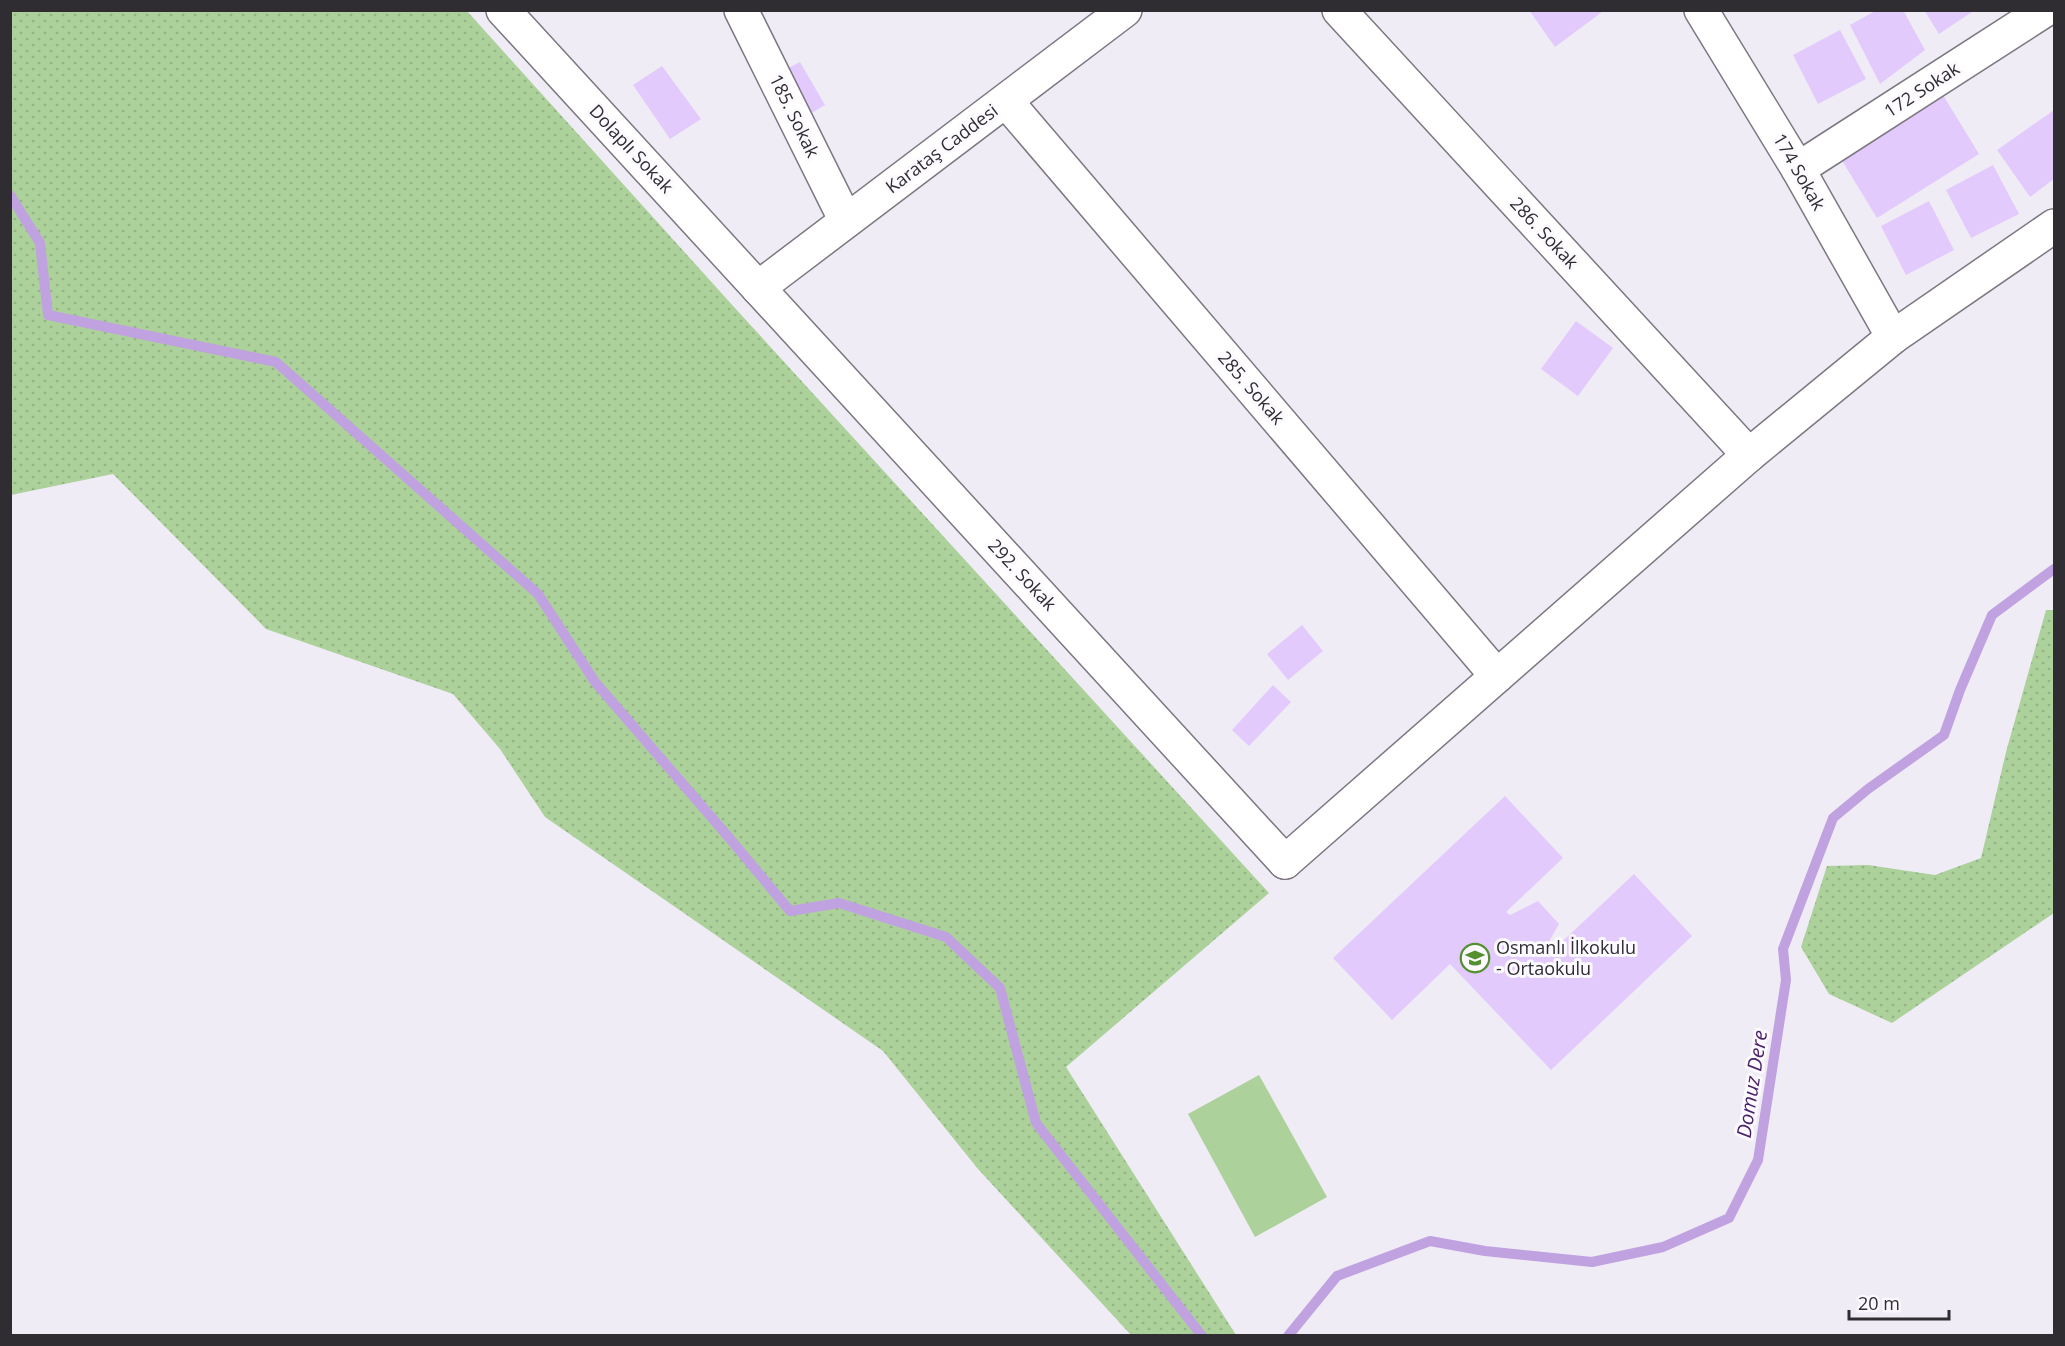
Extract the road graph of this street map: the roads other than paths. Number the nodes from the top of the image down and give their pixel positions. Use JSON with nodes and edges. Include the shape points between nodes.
{"nodes":[{"id":1,"x":503,"y":10,"type":"edge"},
{"id":2,"x":741,"y":10,"type":"edge"},
{"id":3,"x":1125,"y":10,"type":"edge"},
{"id":4,"x":1339,"y":10,"type":"edge"},
{"id":5,"x":1701,"y":10,"type":"edge"},
{"id":6,"x":2045,"y":10,"type":"edge"},
{"id":7,"x":1006,"y":101,"type":"junction"},
{"id":8,"x":1798,"y":169,"type":"junction"},
{"id":9,"x":846,"y":221,"type":"junction"},
{"id":10,"x":2055,"y":226,"type":"edge"},
{"id":11,"x":758,"y":288,"type":"junction"},
{"id":12,"x":1893,"y":337,"type":"junction"},
{"id":13,"x":1749,"y":454,"type":"junction"},
{"id":14,"x":1497,"y":676,"type":"junction"}],
"edges":[{"from":1,"to":11,"type":"street","name":"Dolaplı Sokak"},
{"from":2,"to":9,"type":"street","name":"185. Sokak"},
{"from":3,"to":7,"type":"street","name":"Karataş Caddesi"},
{"from":4,"to":13,"type":"street","name":"286. Sokak"},
{"from":5,"to":8,"type":"street","name":"174 Sokak"},
{"from":6,"to":8,"type":"street","name":"172 Sokak"},
{"from":7,"to":9,"type":"street","name":"Karataş Caddesi"},
{"from":7,"to":14,"type":"street","name":"285. Sokak"},
{"from":8,"to":12,"type":"street","name":"174 Sokak"},
{"from":9,"to":11,"type":"street","name":"Karataş Caddesi"},
{"from":10,"to":12,"type":"street"},
{"from":11,"to":14,"type":"street","name":"292. Sokak","via":[[1286,862]]},
{"from":12,"to":13,"type":"street"},
{"from":13,"to":14,"type":"street"}]}
